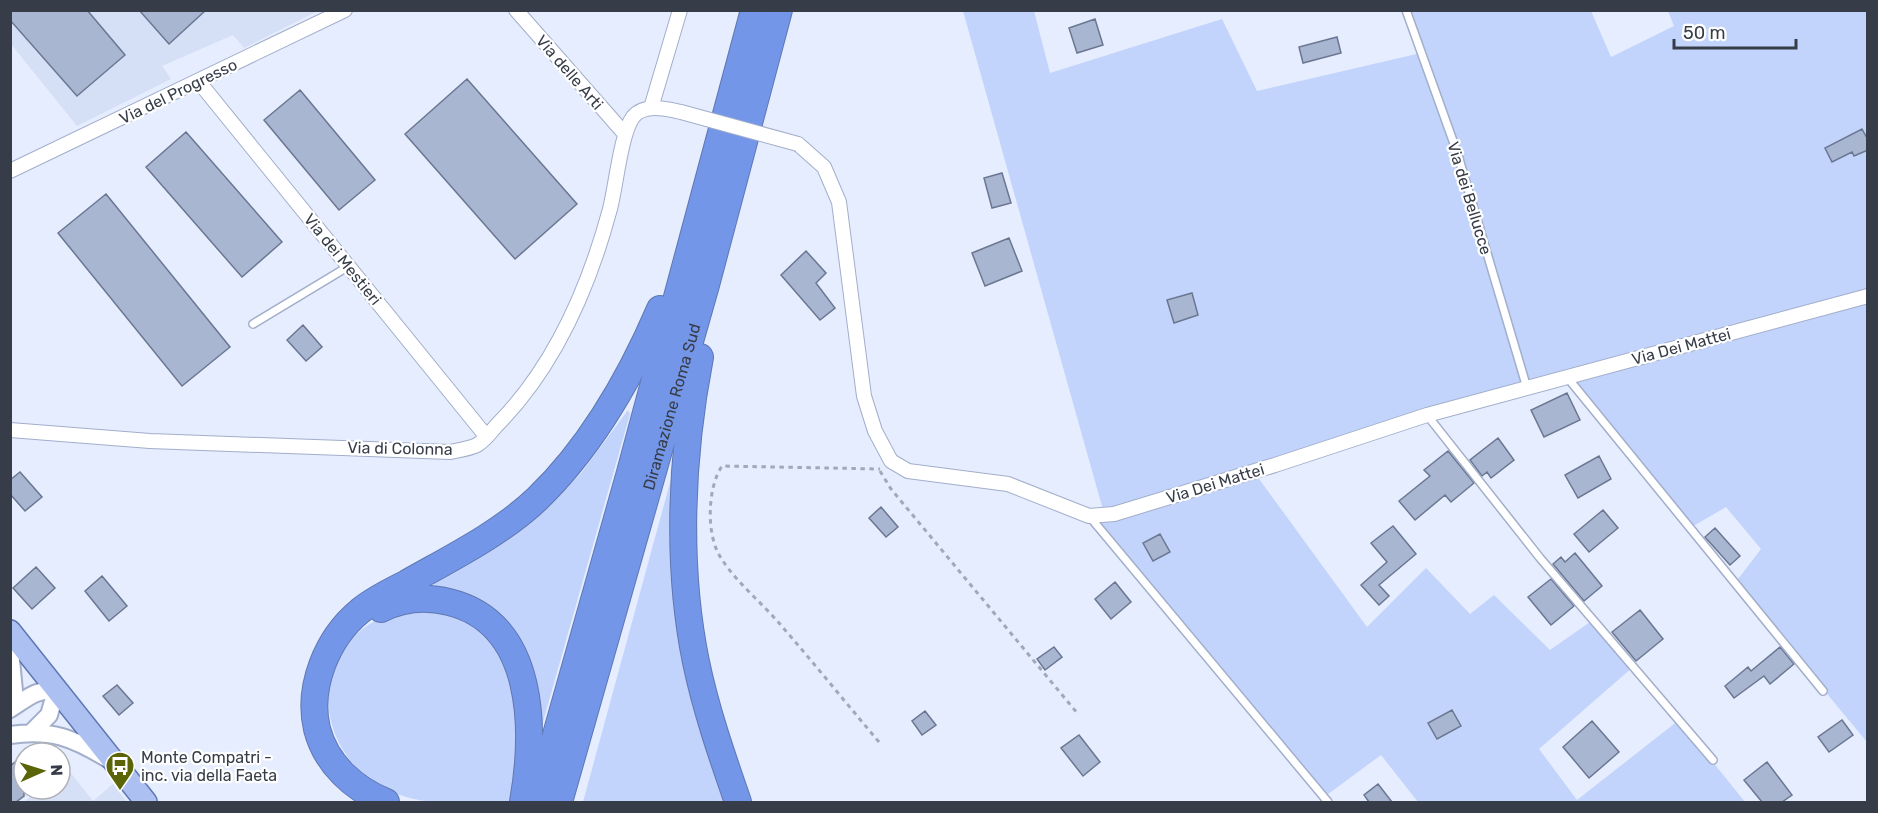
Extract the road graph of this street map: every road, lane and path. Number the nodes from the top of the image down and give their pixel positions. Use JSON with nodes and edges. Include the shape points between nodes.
{"nodes":[{"id":1,"x":345,"y":10,"type":"edge"},
{"id":2,"x":516,"y":10,"type":"edge"},
{"id":3,"x":680,"y":10,"type":"edge"},
{"id":4,"x":754,"y":10,"type":"edge"},
{"id":5,"x":779,"y":10,"type":"edge"},
{"id":6,"x":1406,"y":10,"type":"edge"},
{"id":7,"x":199,"y":82,"type":"junction"},
{"id":8,"x":651,"y":108,"type":"junction"},
{"id":9,"x":624,"y":133,"type":"junction"},
{"id":10,"x":10,"y":171,"type":"edge"},
{"id":11,"x":684,"y":264,"type":"junction"},
{"id":12,"x":349,"y":266,"type":"junction"},
{"id":13,"x":706,"y":285,"type":"junction"},
{"id":14,"x":1868,"y":296,"type":"edge"},
{"id":15,"x":253,"y":324,"type":"dead end"},
{"id":16,"x":1567,"y":377,"type":"junction"},
{"id":17,"x":1527,"y":388,"type":"junction"},
{"id":18,"x":1427,"y":415,"type":"junction"},
{"id":19,"x":10,"y":430,"type":"edge"},
{"id":20,"x":486,"y":436,"type":"junction"},
{"id":21,"x":891,"y":461,"type":"junction"},
{"id":22,"x":879,"y":470,"type":"junction"},
{"id":23,"x":1089,"y":516,"type":"junction"},
{"id":24,"x":348,"y":624,"type":"junction"},
{"id":25,"x":10,"y":631,"type":"edge"},
{"id":26,"x":10,"y":650,"type":"edge"},
{"id":27,"x":56,"y":691,"type":"junction"},
{"id":28,"x":1823,"y":691,"type":"dead end"},
{"id":29,"x":10,"y":709,"type":"edge"},
{"id":30,"x":1078,"y":714,"type":"dead end"},
{"id":31,"x":32,"y":732,"type":"junction"},
{"id":32,"x":10,"y":735,"type":"edge"},
{"id":33,"x":879,"y":742,"type":"dead end"},
{"id":34,"x":1713,"y":760,"type":"dead end"},
{"id":35,"x":115,"y":763,"type":"junction"},
{"id":36,"x":146,"y":802,"type":"edge"},
{"id":37,"x":386,"y":802,"type":"edge"},
{"id":38,"x":523,"y":802,"type":"edge"},
{"id":39,"x":537,"y":802,"type":"edge"},
{"id":40,"x":559,"y":802,"type":"edge"},
{"id":41,"x":738,"y":802,"type":"edge"},
{"id":42,"x":1328,"y":802,"type":"edge"}],
"edges":[{"from":1,"to":7,"type":"street","name":"Via del Progresso"},
{"from":2,"to":9,"type":"street","name":"Via delle Arti"},
{"from":3,"to":8,"type":"street"},
{"from":4,"to":11,"type":"highway","name":"Diramazione Roma Sud"},
{"from":5,"to":13,"type":"highway","name":"Diramazione Roma Sud"},
{"from":6,"to":17,"type":"lane","name":"Via dei Bellucce","via":[[1456,152]]},
{"from":7,"to":10,"type":"street","name":"Via del Progresso"},
{"from":7,"to":12,"type":"street","name":"Via dei Mestieri"},
{"from":8,"to":9,"type":"street","via":[[635,115]]},
{"from":8,"to":21,"type":"street","bridge":true,"via":[[681,112],[798,144],[824,167],[839,202],[864,396],[875,431]]},
{"from":9,"to":20,"type":"street","name":"Via di Colonna","via":[[610,208],[589,276],[542,371],[513,410]]},
{"from":11,"to":24,"type":"highway","via":[[622,386],[560,476],[521,512],[472,546],[370,603]]},
{"from":11,"to":39,"type":"highway","name":"Diramazione Roma Sud"},
{"from":12,"to":15,"type":"lane"},
{"from":12,"to":20,"type":"street","name":"Via dei Mestieri"},
{"from":13,"to":40,"type":"highway","name":"Diramazione Roma Sud"},
{"from":13,"to":41,"type":"highway","via":[[706,319],[689,430],[685,573],[700,681]]},
{"from":14,"to":16,"type":"street","name":"Via Dei Mattei"},
{"from":16,"to":17,"type":"street","name":"Via Dei Mattei"},
{"from":16,"to":28,"type":"lane"},
{"from":17,"to":18,"type":"street","name":"Via Dei Mattei"},
{"from":18,"to":23,"type":"street","name":"Via Dei Mattei","via":[[1125,511]]},
{"from":18,"to":34,"type":"lane","via":[[1540,558]]},
{"from":19,"to":20,"type":"street","name":"Via di Colonna","via":[[150,441],[450,452],[477,445]]},
{"from":21,"to":22,"type":"path"},
{"from":21,"to":23,"type":"street","name":"Via Dei Mattei","via":[[908,471],[1008,484]]},
{"from":22,"to":30,"type":"path"},
{"from":22,"to":33,"type":"path","via":[[722,466],[712,491],[711,526],[721,558]]},
{"from":23,"to":42,"type":"lane"},
{"from":24,"to":37,"type":"highway","via":[[320,669],[315,697],[317,729],[344,775],[364,792]]},
{"from":24,"to":38,"type":"highway","via":[[396,603],[427,598],[461,606],[493,627],[516,662],[528,702],[530,740]]},
{"from":25,"to":27,"type":"main road"},
{"from":26,"to":29,"type":"street","via":[[14,692]]},
{"from":27,"to":29,"type":"street","via":[[34,693]]},
{"from":27,"to":31,"type":"street","via":[[49,715]]},
{"from":27,"to":35,"type":"main road"},
{"from":31,"to":32,"type":"street"},
{"from":31,"to":35,"type":"street","via":[[76,740]]},
{"from":35,"to":36,"type":"main road"}]}
